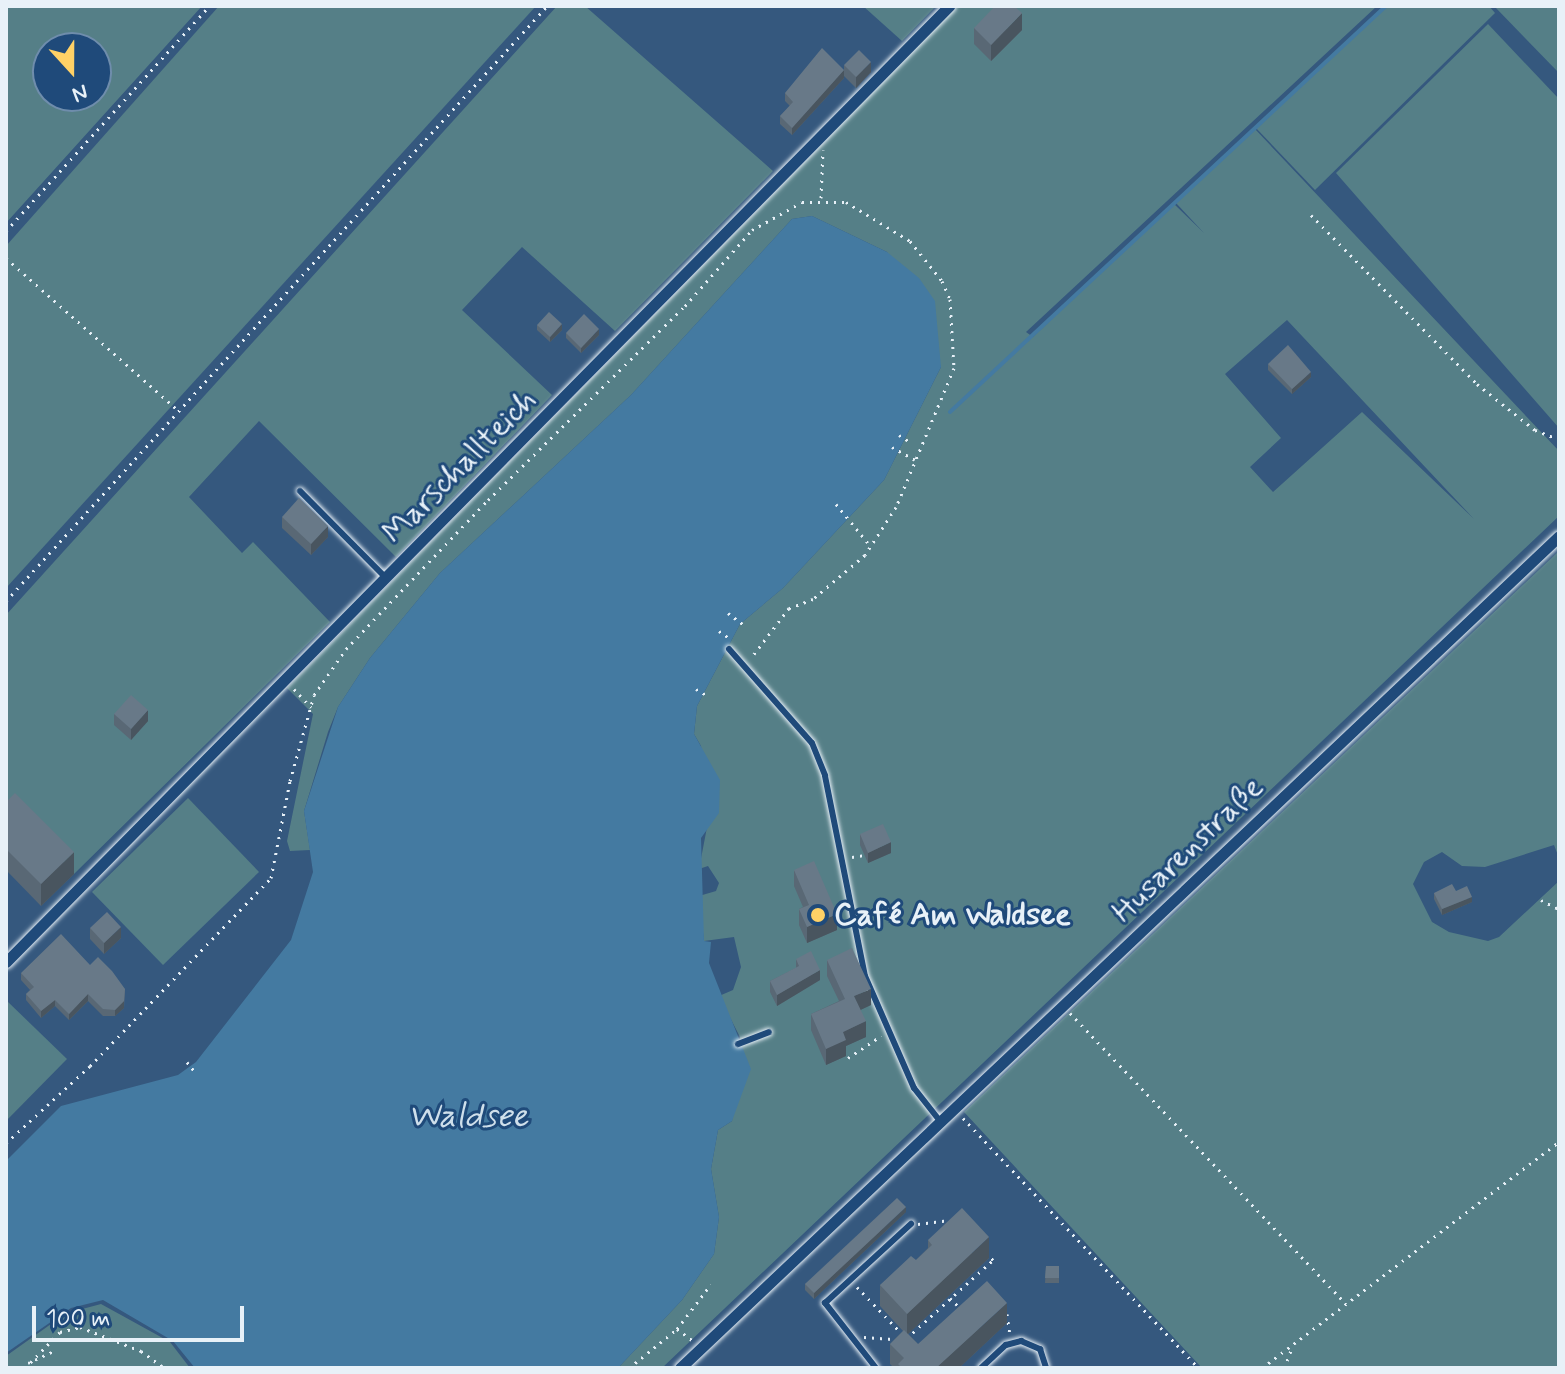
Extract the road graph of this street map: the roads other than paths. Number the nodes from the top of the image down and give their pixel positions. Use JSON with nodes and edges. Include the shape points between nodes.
{"nodes":[{"id":1,"x":949,"y":6,"type":"edge"},
{"id":2,"x":300,"y":491,"type":"dead end"},
{"id":3,"x":1559,"y":536,"type":"edge"},
{"id":4,"x":386,"y":578,"type":"junction"},
{"id":5,"x":729,"y":649,"type":"dead end"},
{"id":6,"x":6,"y":962,"type":"edge"},
{"id":7,"x":769,"y":1032,"type":"dead end"},
{"id":8,"x":738,"y":1044,"type":"dead end"},
{"id":9,"x":940,"y":1121,"type":"junction"},
{"id":10,"x":911,"y":1224,"type":"road end"},
{"id":11,"x":680,"y":1368,"type":"edge"},
{"id":12,"x":876,"y":1368,"type":"edge"},
{"id":13,"x":981,"y":1368,"type":"edge"},
{"id":14,"x":1046,"y":1368,"type":"edge"}],
"edges":[{"from":1,"to":4,"type":"street","name":"Marschallteich"},
{"from":2,"to":4,"type":"lane"},
{"from":3,"to":9,"type":"street","name":"Husarenstraße"},
{"from":4,"to":6,"type":"street","name":"Marschallteich"},
{"from":5,"to":9,"type":"lane","via":[[812,743],[825,776],[865,976],[914,1088]]},
{"from":7,"to":8,"type":"lane"},
{"from":9,"to":11,"type":"street","name":"Husarenstraße"},
{"from":10,"to":12,"type":"lane","via":[[825,1303]]},
{"from":13,"to":14,"type":"lane","via":[[1011,1343],[1034,1345]]}]}
